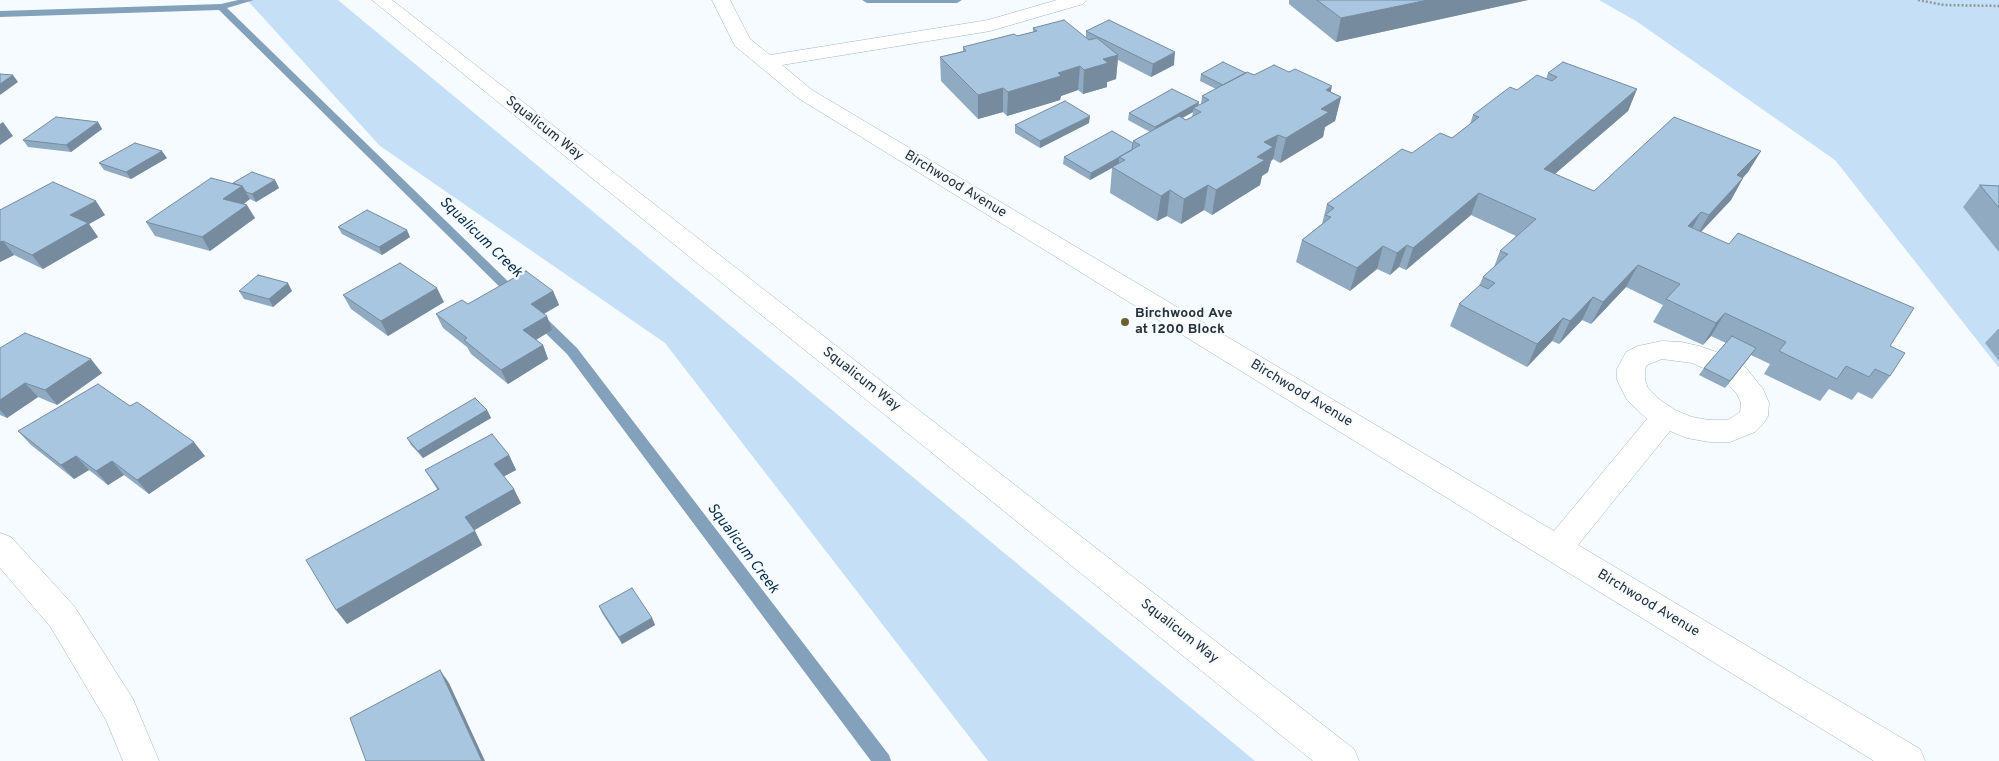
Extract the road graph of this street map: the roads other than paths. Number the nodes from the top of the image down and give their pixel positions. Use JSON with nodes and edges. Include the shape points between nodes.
{"nodes":[{"id":1,"x":381,"y":0,"type":"edge"},
{"id":2,"x":721,"y":0,"type":"edge"},
{"id":3,"x":1077,"y":0,"type":"edge"},
{"id":4,"x":766,"y":62,"type":"junction"},
{"id":5,"x":1665,"y":417,"type":"dead end"},
{"id":6,"x":0,"y":546,"type":"edge"},
{"id":7,"x":1557,"y":549,"type":"junction"},
{"id":8,"x":141,"y":761,"type":"edge"},
{"id":9,"x":1341,"y":761,"type":"edge"},
{"id":10,"x":1907,"y":761,"type":"edge"}],
"edges":[{"from":1,"to":9,"type":"street","name":"Squalicum Way"},
{"from":2,"to":4,"type":"street","name":"Birchwood Avenue","via":[[742,42]]},
{"from":3,"to":4,"type":"street","via":[[990,25]]},
{"from":4,"to":7,"type":"street","name":"Birchwood Avenue","via":[[814,100]]},
{"from":5,"to":7,"type":"street"},
{"from":6,"to":8,"type":"street","via":[[62,616],[120,711]]},
{"from":7,"to":10,"type":"street","name":"Birchwood Avenue"}]}
